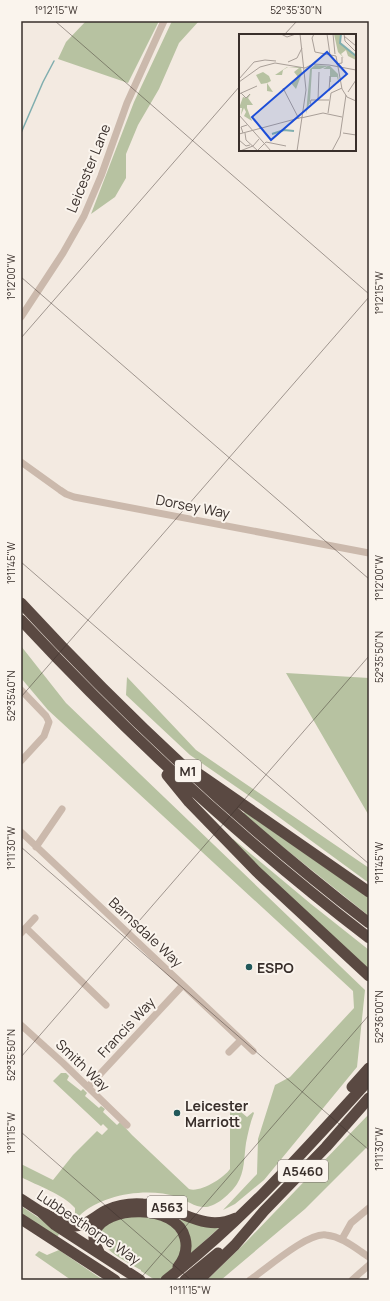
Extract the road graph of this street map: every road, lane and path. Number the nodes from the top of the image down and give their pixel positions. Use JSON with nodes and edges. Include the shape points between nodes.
{"nodes":[{"id":1,"x":164,"y":21,"type":"edge"},
{"id":2,"x":21,"y":317,"type":"edge"},
{"id":3,"x":21,"y":462,"type":"edge"},
{"id":4,"x":369,"y":553,"type":"edge"},
{"id":5,"x":21,"y":603,"type":"edge"},
{"id":6,"x":21,"y":620,"type":"edge"},
{"id":7,"x":21,"y":690,"type":"edge"},
{"id":8,"x":139,"y":724,"type":"junction"},
{"id":9,"x":136,"y":738,"type":"junction"},
{"id":10,"x":21,"y":761,"type":"edge"},
{"id":11,"x":62,"y":809,"type":"dead end"},
{"id":12,"x":21,"y":832,"type":"edge"},
{"id":13,"x":36,"y":847,"type":"junction"},
{"id":14,"x":369,"y":892,"type":"edge"},
{"id":15,"x":35,"y":918,"type":"dead end"},
{"id":16,"x":369,"y":924,"type":"edge"},
{"id":17,"x":23,"y":930,"type":"edge"},
{"id":18,"x":369,"y":938,"type":"edge"},
{"id":19,"x":337,"y":947,"type":"junction"},
{"id":20,"x":369,"y":976,"type":"edge"},
{"id":21,"x":369,"y":984,"type":"edge"},
{"id":22,"x":183,"y":985,"type":"junction"},
{"id":23,"x":106,"y":1005,"type":"dead end"},
{"id":24,"x":21,"y":1025,"type":"edge"},
{"id":25,"x":241,"y":1040,"type":"junction"},
{"id":26,"x":253,"y":1051,"type":"dead end"},
{"id":27,"x":229,"y":1052,"type":"dead end"},
{"id":28,"x":369,"y":1068,"type":"edge"},
{"id":29,"x":369,"y":1080,"type":"edge"},
{"id":30,"x":88,"y":1087,"type":"junction"},
{"id":31,"x":369,"y":1098,"type":"edge"},
{"id":32,"x":369,"y":1107,"type":"edge"},
{"id":33,"x":328,"y":1124,"type":"junction"},
{"id":34,"x":127,"y":1125,"type":"dead end"},
{"id":35,"x":342,"y":1130,"type":"junction"},
{"id":36,"x":21,"y":1199,"type":"edge"},
{"id":37,"x":369,"y":1208,"type":"edge"},
{"id":38,"x":264,"y":1211,"type":"junction"},
{"id":39,"x":41,"y":1212,"type":"junction"},
{"id":40,"x":242,"y":1215,"type":"junction"},
{"id":41,"x":21,"y":1219,"type":"edge"},
{"id":42,"x":91,"y":1219,"type":"junction"},
{"id":43,"x":342,"y":1239,"type":"junction"},
{"id":44,"x":79,"y":1240,"type":"junction"},
{"id":45,"x":99,"y":1252,"type":"junction"},
{"id":46,"x":369,"y":1257,"type":"edge"},
{"id":47,"x":369,"y":1266,"type":"edge"},
{"id":48,"x":170,"y":1277,"type":"edge"},
{"id":49,"x":115,"y":1280,"type":"edge"},
{"id":50,"x":140,"y":1280,"type":"edge"},
{"id":51,"x":185,"y":1280,"type":"edge"},
{"id":52,"x":199,"y":1280,"type":"edge"},
{"id":53,"x":250,"y":1280,"type":"edge"},
{"id":54,"x":352,"y":1280,"type":"edge"}],
"edges":[{"from":1,"to":2,"type":"street","name":"Leicester Lane","via":[[127,103],[84,216]]},
{"from":3,"to":4,"type":"street","name":"Dorsey Way","via":[[74,497]]},
{"from":5,"to":8,"type":"highway","number":"M1"},
{"from":6,"to":9,"type":"highway","number":"M1"},
{"from":7,"to":10,"type":"street","via":[[49,722],[44,736]]},
{"from":8,"to":14,"type":"highway","via":[[193,769]]},
{"from":8,"to":16,"type":"highway","number":"M1","via":[[188,772],[254,830]]},
{"from":9,"to":18,"type":"highway","number":"M1","via":[[256,848]]},
{"from":9,"to":19,"type":"highway","via":[[189,802],[230,846]]},
{"from":11,"to":13,"type":"street"},
{"from":12,"to":13,"type":"street","name":"Barnsdale Way"},
{"from":13,"to":22,"type":"street","name":"Barnsdale Way"},
{"from":15,"to":17,"type":"street"},
{"from":17,"to":23,"type":"street"},
{"from":19,"to":20,"type":"highway"},
{"from":19,"to":21,"type":"highway"},
{"from":22,"to":25,"type":"street","name":"Barnsdale Way"},
{"from":22,"to":30,"type":"street","name":"Francis Way"},
{"from":24,"to":30,"type":"street","name":"Smith Way"},
{"from":25,"to":26,"type":"street","name":"Barnsdale Way"},
{"from":25,"to":27,"type":"street"},
{"from":28,"to":33,"type":"highway","via":[[347,1094]]},
{"from":29,"to":33,"type":"highway","number":"A5460"},
{"from":30,"to":34,"type":"street","name":"Smith Way"},
{"from":31,"to":35,"type":"highway","number":"A5460"},
{"from":32,"to":35,"type":"highway"},
{"from":33,"to":40,"type":"highway","number":"A5460"},
{"from":35,"to":38,"type":"highway","number":"A5460"},
{"from":36,"to":39,"type":"highway","name":"Lubbesthorpe Way","number":"A563"},
{"from":37,"to":43,"type":"street","via":[[351,1223]]},
{"from":38,"to":51,"type":"highway","number":"A5460"},
{"from":38,"to":52,"type":"highway","via":[[235,1245]]},
{"from":39,"to":42,"type":"highway","number":"A563","via":[[72,1226]]},
{"from":39,"to":44,"type":"highway","name":"Lubbesthorpe Way","number":"A563","via":[[55,1225]]},
{"from":40,"to":42,"type":"highway","number":"A563","via":[[226,1222],[204,1222],[163,1206],[130,1204],[116,1207]]},
{"from":40,"to":48,"type":"highway","number":"A5460"},
{"from":41,"to":49,"type":"highway","name":"Lubbesthorpe Way","number":"A563"},
{"from":42,"to":44,"type":"highway"},
{"from":43,"to":46,"type":"street"},
{"from":43,"to":53,"type":"street","via":[[324,1234],[307,1239]]},
{"from":44,"to":45,"type":"highway","name":"Lubbesthorpe Way","number":"A563"},
{"from":44,"to":49,"type":"highway","number":"A563","via":[[81,1249]]},
{"from":45,"to":48,"type":"highway","via":[[94,1237],[100,1224],[124,1214],[158,1214],[178,1225],[186,1239],[184,1258]]},
{"from":45,"to":50,"type":"highway","name":"Lubbesthorpe Way","number":"A563"},
{"from":47,"to":54,"type":"street"}]}
